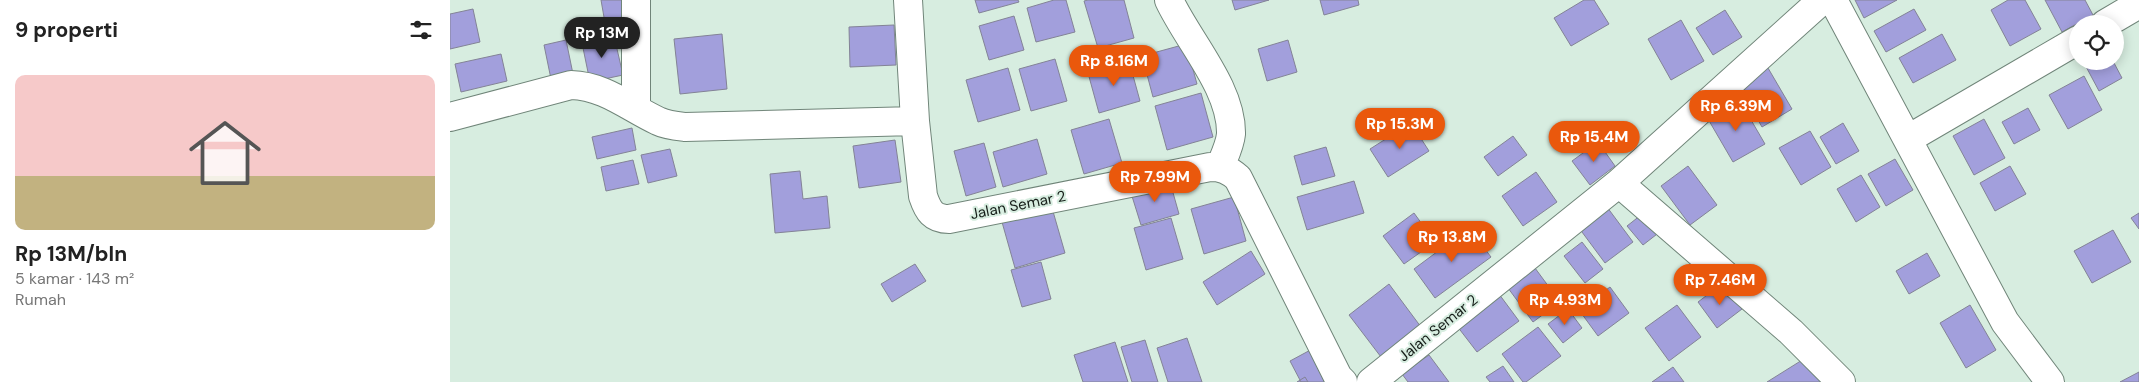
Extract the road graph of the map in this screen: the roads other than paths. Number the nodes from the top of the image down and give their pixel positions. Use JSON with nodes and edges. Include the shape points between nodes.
{"nodes":[{"id":1,"x":636,"y":0,"type":"edge"},
{"id":2,"x":908,"y":0,"type":"edge"},
{"id":3,"x":1169,"y":0,"type":"edge"},
{"id":4,"x":1822,"y":0,"type":"edge"},
{"id":5,"x":1833,"y":0,"type":"edge"},
{"id":6,"x":2139,"y":4,"type":"edge"},
{"id":7,"x":2120,"y":15,"type":"edge"},
{"id":8,"x":2069,"y":45,"type":"edge"},
{"id":9,"x":636,"y":109,"type":"junction"},
{"id":10,"x":450,"y":117,"type":"edge"},
{"id":11,"x":915,"y":121,"type":"junction"},
{"id":12,"x":1908,"y":139,"type":"junction"},
{"id":13,"x":1220,"y":167,"type":"junction"},
{"id":14,"x":1619,"y":183,"type":"junction"},
{"id":15,"x":1343,"y":382,"type":"edge"},
{"id":16,"x":1371,"y":382,"type":"edge"},
{"id":17,"x":1841,"y":382,"type":"edge"},
{"id":18,"x":2050,"y":382,"type":"edge"}],
"edges":[{"from":1,"to":9,"type":"street"},
{"from":2,"to":11,"type":"street","name":"Jalan Semar 2"},
{"from":3,"to":13,"type":"street","via":[[1208,65],[1230,112],[1231,136]]},
{"from":4,"to":14,"type":"street","name":"Jalan Semar 2"},
{"from":5,"to":12,"type":"street"},
{"from":6,"to":7,"type":"street"},
{"from":8,"to":12,"type":"street"},
{"from":9,"to":10,"type":"street","via":[[601,90],[571,85]]},
{"from":9,"to":11,"type":"street","via":[[659,121],[685,127]]},
{"from":11,"to":13,"type":"street","name":"Jalan Semar 2","via":[[923,196],[932,215],[940,219]]},
{"from":12,"to":18,"type":"street","via":[[2005,322]]},
{"from":13,"to":15,"type":"street","via":[[1238,178]]},
{"from":14,"to":16,"type":"street","name":"Jalan Semar 2"},
{"from":14,"to":17,"type":"street","via":[[1791,332]]}]}
